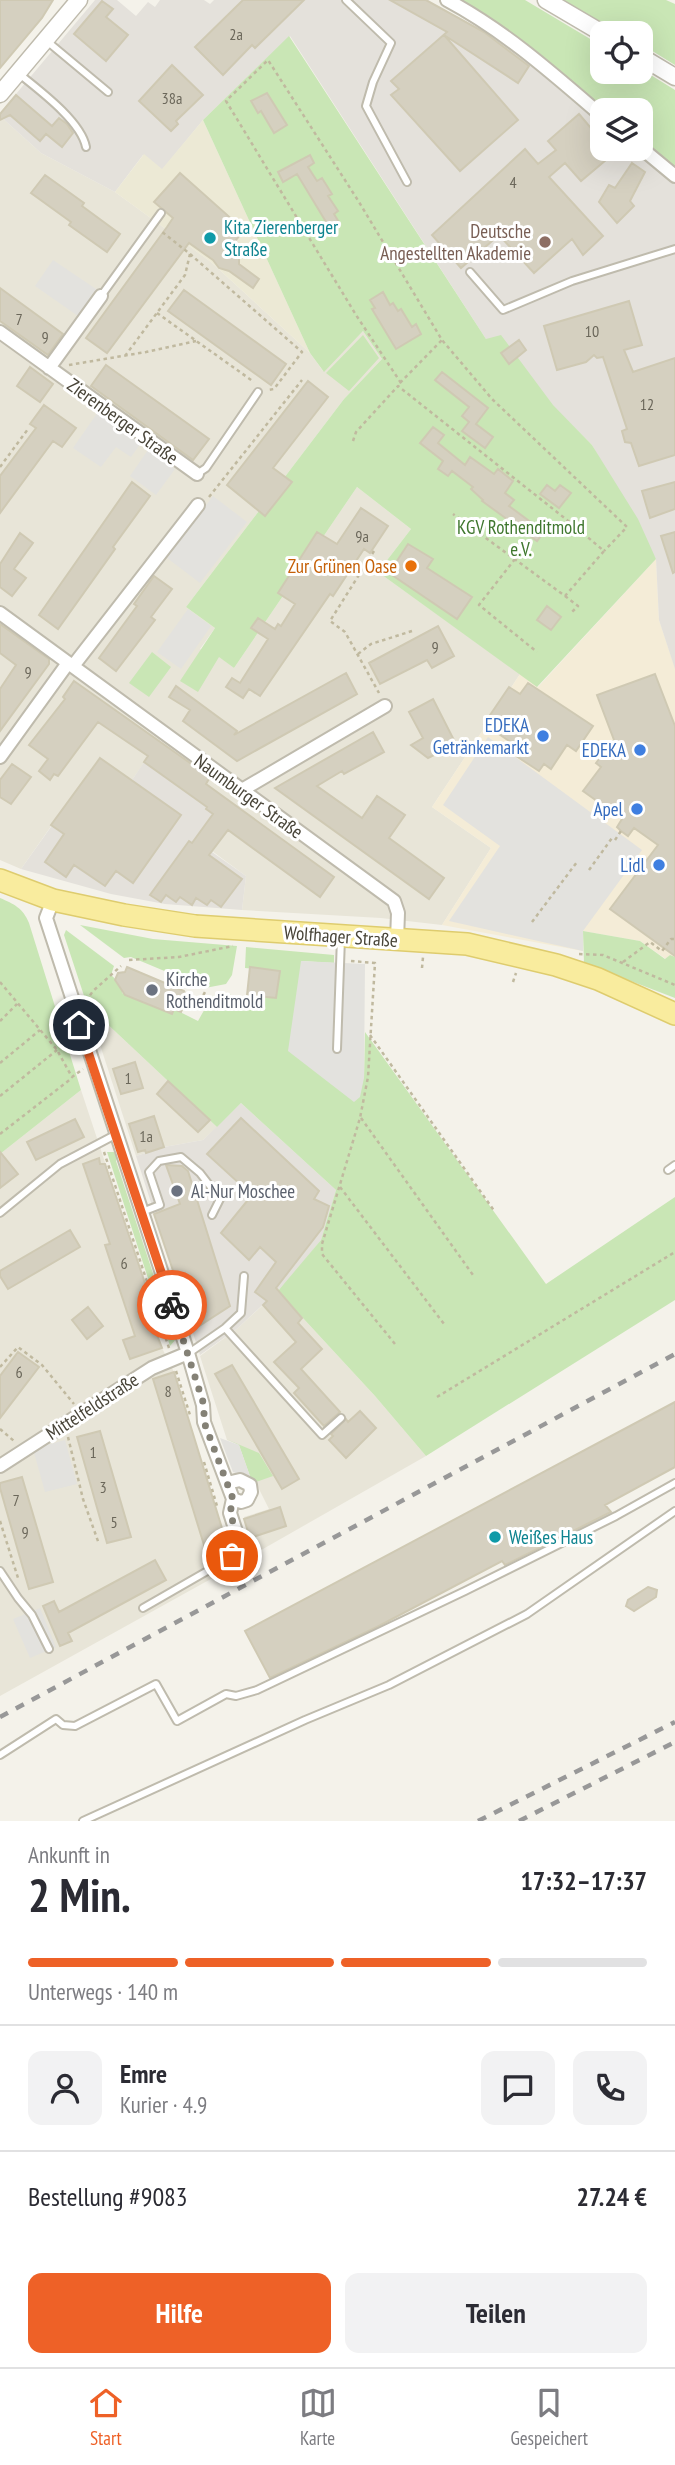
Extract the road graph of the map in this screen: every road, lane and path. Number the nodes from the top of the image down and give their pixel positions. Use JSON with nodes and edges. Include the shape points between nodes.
{"nodes":[{"id":1,"x":79,"y":0,"type":"edge"},
{"id":2,"x":346,"y":0,"type":"edge"},
{"id":3,"x":447,"y":0,"type":"edge"},
{"id":4,"x":546,"y":0,"type":"edge"},
{"id":5,"x":590,"y":26,"type":"edge"},
{"id":6,"x":46,"y":40,"type":"junction"},
{"id":7,"x":653,"y":64,"type":"edge"},
{"id":8,"x":18,"y":73,"type":"junction"},
{"id":9,"x":675,"y":77,"type":"edge"},
{"id":10,"x":107,"y":92,"type":"dead end"},
{"id":11,"x":0,"y":94,"type":"edge"},
{"id":12,"x":590,"y":105,"type":"edge"},
{"id":13,"x":86,"y":147,"type":"dead end"},
{"id":14,"x":653,"y":158,"type":"edge"},
{"id":15,"x":675,"y":176,"type":"edge"},
{"id":16,"x":407,"y":182,"type":"dead end"},
{"id":17,"x":161,"y":213,"type":"dead end"},
{"id":18,"x":153,"y":225,"type":"junction"},
{"id":19,"x":675,"y":250,"type":"edge"},
{"id":20,"x":190,"y":254,"type":"junction"},
{"id":21,"x":470,"y":272,"type":"dead end"},
{"id":22,"x":101,"y":296,"type":"joint"},
{"id":23,"x":157,"y":313,"type":"junction"},
{"id":24,"x":0,"y":332,"type":"edge"},
{"id":25,"x":442,"y":340,"type":"junction"},
{"id":26,"x":196,"y":341,"type":"junction"},
{"id":27,"x":125,"y":356,"type":"junction"},
{"id":28,"x":49,"y":368,"type":"junction"},
{"id":29,"x":302,"y":380,"type":"dead end"},
{"id":30,"x":399,"y":385,"type":"junction"},
{"id":31,"x":258,"y":392,"type":"junction"},
{"id":32,"x":28,"y":429,"type":"dead end"},
{"id":33,"x":353,"y":441,"type":"dead end"},
{"id":34,"x":0,"y":467,"type":"edge"},
{"id":35,"x":197,"y":474,"type":"joint"},
{"id":36,"x":198,"y":505,"type":"joint"},
{"id":37,"x":453,"y":514,"type":"dead end"},
{"id":38,"x":374,"y":551,"type":"dead end"},
{"id":39,"x":604,"y":551,"type":"junction"},
{"id":40,"x":515,"y":559,"type":"junction"},
{"id":41,"x":565,"y":596,"type":"junction"},
{"id":42,"x":0,"y":613,"type":"edge"},
{"id":43,"x":570,"y":614,"type":"dead end"},
{"id":44,"x":412,"y":631,"type":"dead end"},
{"id":45,"x":537,"y":652,"type":"dead end"},
{"id":46,"x":357,"y":654,"type":"junction"},
{"id":47,"x":71,"y":664,"type":"junction"},
{"id":48,"x":385,"y":706,"type":"joint"},
{"id":49,"x":0,"y":757,"type":"edge"},
{"id":50,"x":242,"y":790,"type":"junction"},
{"id":51,"x":621,"y":831,"type":"dead end"},
{"id":52,"x":577,"y":862,"type":"dead end"},
{"id":53,"x":589,"y":870,"type":"dead end"},
{"id":54,"x":0,"y":880,"type":"edge"},
{"id":55,"x":53,"y":900,"type":"junction"},
{"id":56,"x":533,"y":922,"type":"dead end"},
{"id":57,"x":341,"y":936,"type":"junction"},
{"id":58,"x":675,"y":939,"type":"edge"},
{"id":59,"x":397,"y":940,"type":"junction"},
{"id":60,"x":241,"y":942,"type":"dead end"},
{"id":61,"x":571,"y":954,"type":"dead end"},
{"id":62,"x":376,"y":957,"type":"dead end"},
{"id":63,"x":129,"y":960,"type":"dead end"},
{"id":64,"x":341,"y":960,"type":"junction"},
{"id":65,"x":623,"y":962,"type":"junction"},
{"id":66,"x":375,"y":963,"type":"junction"},
{"id":67,"x":121,"y":966,"type":"dead end"},
{"id":68,"x":0,"y":982,"type":"edge"},
{"id":69,"x":675,"y":985,"type":"edge"},
{"id":70,"x":205,"y":992,"type":"dead end"},
{"id":71,"x":18,"y":1003,"type":"junction"},
{"id":72,"x":73,"y":1006,"type":"junction"},
{"id":73,"x":184,"y":1006,"type":"dead end"},
{"id":74,"x":675,"y":1014,"type":"edge"},
{"id":75,"x":0,"y":1021,"type":"edge"},
{"id":76,"x":40,"y":1030,"type":"junction"},
{"id":77,"x":370,"y":1035,"type":"junction"},
{"id":78,"x":57,"y":1049,"type":"junction"},
{"id":79,"x":337,"y":1049,"type":"dead end"},
{"id":80,"x":0,"y":1063,"type":"edge"},
{"id":81,"x":91,"y":1063,"type":"junction"},
{"id":82,"x":72,"y":1077,"type":"junction"},
{"id":83,"x":0,"y":1096,"type":"edge"},
{"id":84,"x":360,"y":1118,"type":"junction"},
{"id":85,"x":0,"y":1134,"type":"edge"},
{"id":86,"x":115,"y":1135,"type":"junction"},
{"id":87,"x":675,"y":1165,"type":"edge"},
{"id":88,"x":668,"y":1170,"type":"dead end"},
{"id":89,"x":340,"y":1187,"type":"junction"},
{"id":90,"x":141,"y":1212,"type":"junction"},
{"id":91,"x":495,"y":1212,"type":"dead end"},
{"id":92,"x":0,"y":1213,"type":"edge"},
{"id":93,"x":212,"y":1214,"type":"dead end"},
{"id":94,"x":675,"y":1252,"type":"edge"},
{"id":95,"x":473,"y":1275,"type":"dead end"},
{"id":96,"x":244,"y":1276,"type":"dead end"},
{"id":97,"x":444,"y":1324,"type":"dead end"},
{"id":98,"x":225,"y":1328,"type":"junction"},
{"id":99,"x":395,"y":1345,"type":"dead end"},
{"id":100,"x":188,"y":1353,"type":"junction"},
{"id":101,"x":0,"y":1367,"type":"edge"},
{"id":102,"x":437,"y":1397,"type":"dead end"},
{"id":103,"x":80,"y":1414,"type":"junction"},
{"id":104,"x":341,"y":1418,"type":"dead end"},
{"id":105,"x":65,"y":1424,"type":"junction"},
{"id":106,"x":0,"y":1429,"type":"edge"},
{"id":107,"x":24,"y":1450,"type":"junction"},
{"id":108,"x":0,"y":1466,"type":"edge"},
{"id":109,"x":227,"y":1483,"type":"junction"},
{"id":110,"x":675,"y":1483,"type":"edge"},
{"id":111,"x":233,"y":1499,"type":"junction"},
{"id":112,"x":675,"y":1511,"type":"edge"},
{"id":113,"x":0,"y":1521,"type":"edge"},
{"id":114,"x":99,"y":1544,"type":"dead end"},
{"id":115,"x":241,"y":1547,"type":"joint"},
{"id":116,"x":0,"y":1571,"type":"edge"},
{"id":117,"x":18,"y":1598,"type":"junction"},
{"id":118,"x":143,"y":1608,"type":"dead end"},
{"id":119,"x":49,"y":1649,"type":"dead end"},
{"id":120,"x":0,"y":1755,"type":"edge"},
{"id":121,"x":83,"y":1821,"type":"edge"}],
"edges":[{"from":1,"to":6,"type":"street"},
{"from":2,"to":16,"type":"lane","via":[[390,43],[366,106]]},
{"from":3,"to":12,"type":"street","via":[[535,57]]},
{"from":4,"to":5,"type":"street"},
{"from":6,"to":8,"type":"street"},
{"from":6,"to":10,"type":"lane"},
{"from":7,"to":9,"type":"street"},
{"from":8,"to":11,"type":"street"},
{"from":8,"to":13,"type":"lane","via":[[66,115],[83,134]]},
{"from":14,"to":15,"type":"street"},
{"from":17,"to":18,"type":"lane"},
{"from":18,"to":20,"type":"path"},
{"from":18,"to":22,"type":"lane"},
{"from":19,"to":21,"type":"lane","via":[[572,281],[503,310]]},
{"from":20,"to":23,"type":"path","via":[[185,275]]},
{"from":20,"to":31,"type":"path","via":[[302,352],[274,389]]},
{"from":22,"to":28,"type":"street","name":"Zierenberger Straße"},
{"from":23,"to":26,"type":"path"},
{"from":23,"to":27,"type":"path"},
{"from":24,"to":28,"type":"street","name":"Zierenberger Straße"},
{"from":25,"to":30,"type":"path"},
{"from":25,"to":30,"type":"path","via":[[268,60],[226,101]]},
{"from":25,"to":39,"type":"path","via":[[492,399],[627,527]]},
{"from":26,"to":27,"type":"path"},
{"from":26,"to":31,"type":"path","via":[[255,382]]},
{"from":27,"to":28,"type":"path"},
{"from":28,"to":35,"type":"street","name":"Zierenberger Straße"},
{"from":29,"to":36,"type":"path"},
{"from":30,"to":33,"type":"path"},
{"from":30,"to":39,"type":"path"},
{"from":31,"to":35,"type":"lane","via":[[206,468]]},
{"from":32,"to":34,"type":"path"},
{"from":36,"to":47,"type":"street"},
{"from":37,"to":40,"type":"path"},
{"from":38,"to":46,"type":"path","via":[[330,621],[345,632]]},
{"from":39,"to":41,"type":"path"},
{"from":40,"to":41,"type":"path"},
{"from":40,"to":45,"type":"path","via":[[479,605]]},
{"from":41,"to":43,"type":"path","via":[[578,606]]},
{"from":42,"to":47,"type":"street","name":"Naumburger Straße"},
{"from":44,"to":46,"type":"path","via":[[371,644]]},
{"from":46,"to":48,"type":"path"},
{"from":47,"to":49,"type":"street"},
{"from":47,"to":50,"type":"street","name":"Naumburger Straße"},
{"from":48,"to":50,"type":"street"},
{"from":50,"to":59,"type":"street","name":"Naumburger Straße","via":[[394,901]]},
{"from":51,"to":53,"type":"path"},
{"from":52,"to":56,"type":"path"},
{"from":54,"to":55,"type":"main road","name":"Wolfhager Straße"},
{"from":55,"to":57,"type":"main road","name":"Wolfhager Straße","via":[[195,926]]},
{"from":55,"to":72,"type":"street","via":[[46,918]]},
{"from":57,"to":59,"type":"main road","name":"Wolfhager Straße"},
{"from":57,"to":64,"type":"lane"},
{"from":58,"to":65,"type":"path","via":[[662,951],[650,942]]},
{"from":59,"to":74,"type":"main road","name":"Wolfhager Straße","via":[[467,944],[556,965]]},
{"from":60,"to":63,"type":"path","via":[[208,953]]},
{"from":61,"to":65,"type":"path","via":[[603,955]]},
{"from":62,"to":66,"type":"path"},
{"from":64,"to":66,"type":"path"},
{"from":64,"to":79,"type":"lane"},
{"from":65,"to":69,"type":"path"},
{"from":66,"to":77,"type":"path"},
{"from":67,"to":72,"type":"path","via":[[86,1001]]},
{"from":68,"to":71,"type":"path"},
{"from":70,"to":73,"type":"path","via":[[196,1009]]},
{"from":71,"to":75,"type":"path"},
{"from":71,"to":76,"type":"path"},
{"from":72,"to":81,"type":"street"},
{"from":76,"to":78,"type":"path"},
{"from":76,"to":80,"type":"path"},
{"from":77,"to":84,"type":"path"},
{"from":77,"to":91,"type":"path"},
{"from":78,"to":82,"type":"path"},
{"from":78,"to":83,"type":"path"},
{"from":81,"to":82,"type":"path"},
{"from":81,"to":86,"type":"street"},
{"from":82,"to":85,"type":"path"},
{"from":84,"to":89,"type":"path"},
{"from":84,"to":95,"type":"path"},
{"from":86,"to":90,"type":"street"},
{"from":86,"to":92,"type":"lane","via":[[60,1164]]},
{"from":87,"to":88,"type":"lane"},
{"from":89,"to":97,"type":"path"},
{"from":89,"to":99,"type":"path","via":[[322,1254]]},
{"from":90,"to":93,"type":"lane","via":[[160,1205],[149,1172],[159,1161],[181,1157],[200,1172],[220,1199]]},
{"from":90,"to":100,"type":"street"},
{"from":94,"to":102,"type":"path"},
{"from":96,"to":98,"type":"lane","via":[[242,1313]]},
{"from":98,"to":100,"type":"lane"},
{"from":98,"to":104,"type":"lane","via":[[322,1435]]},
{"from":100,"to":103,"type":"street","name":"Mittelfeldstraße","via":[[152,1368]]},
{"from":100,"to":109,"type":"street","via":[[204,1405],[204,1422]]},
{"from":101,"to":103,"type":"path","via":[[18,1347],[43,1365]]},
{"from":103,"to":105,"type":"street","name":"Mittelfeldstraße"},
{"from":105,"to":107,"type":"street","name":"Mittelfeldstraße"},
{"from":105,"to":114,"type":"path"},
{"from":106,"to":107,"type":"path"},
{"from":107,"to":108,"type":"street","name":"Mittelfeldstraße"},
{"from":109,"to":111,"type":"street"},
{"from":109,"to":111,"type":"street","via":[[240,1479],[250,1485],[247,1500]]},
{"from":110,"to":120,"type":"lane","via":[[523,1563],[257,1690],[226,1694],[177,1721],[156,1684],[75,1726],[56,1719]]},
{"from":111,"to":115,"type":"street","via":[[230,1513]]},
{"from":112,"to":121,"type":"lane","via":[[527,1614],[389,1685]]},
{"from":113,"to":117,"type":"path","via":[[21,1590]]},
{"from":115,"to":118,"type":"lane","via":[[230,1558]]},
{"from":116,"to":117,"type":"lane"},
{"from":117,"to":119,"type":"lane"}]}
